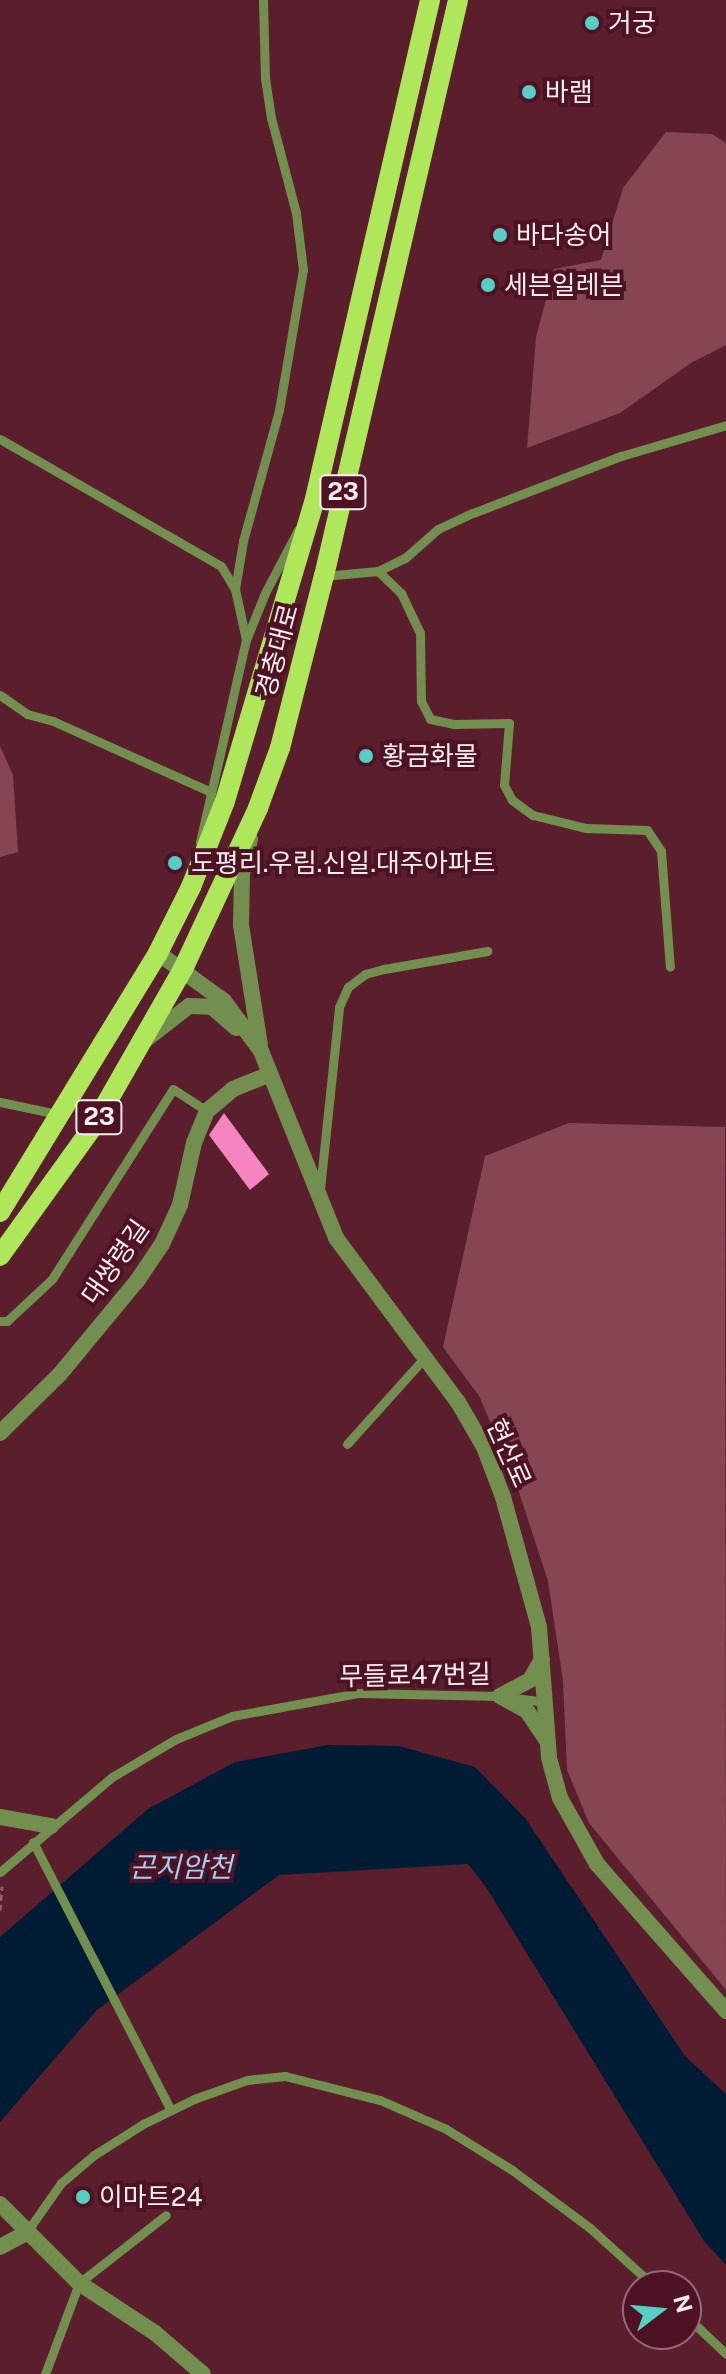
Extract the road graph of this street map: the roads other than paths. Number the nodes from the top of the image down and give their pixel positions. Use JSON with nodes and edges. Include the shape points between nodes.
{"nodes":[{"id":1,"x":263,"y":0,"type":"edge"},
{"id":2,"x":430,"y":0,"type":"edge"},
{"id":3,"x":458,"y":0,"type":"edge"},
{"id":4,"x":726,"y":425,"type":"edge"},
{"id":5,"x":0,"y":439,"type":"edge"},
{"id":6,"x":314,"y":503,"type":"junction"},
{"id":7,"x":378,"y":571,"type":"junction"},
{"id":8,"x":324,"y":576,"type":"junction"},
{"id":9,"x":235,"y":589,"type":"junction"},
{"id":10,"x":246,"y":640,"type":"junction"},
{"id":11,"x":0,"y":695,"type":"edge"},
{"id":12,"x":211,"y":792,"type":"junction"},
{"id":13,"x":258,"y":808,"type":"junction"},
{"id":14,"x":191,"y":887,"type":"junction"},
{"id":15,"x":487,"y":951,"type":"dead end"},
{"id":16,"x":158,"y":953,"type":"junction"},
{"id":17,"x":670,"y":967,"type":"dead end"},
{"id":18,"x":183,"y":969,"type":"junction"},
{"id":19,"x":140,"y":1044,"type":"junction"},
{"id":20,"x":261,"y":1051,"type":"junction"},
{"id":21,"x":270,"y":1074,"type":"junction"},
{"id":22,"x":0,"y":1102,"type":"edge"},
{"id":23,"x":207,"y":1111,"type":"junction"},
{"id":24,"x":61,"y":1115,"type":"junction"},
{"id":25,"x":319,"y":1201,"type":"junction"},
{"id":26,"x":0,"y":1212,"type":"edge"},
{"id":27,"x":0,"y":1256,"type":"edge"},
{"id":28,"x":0,"y":1321,"type":"edge"},
{"id":29,"x":425,"y":1357,"type":"junction"},
{"id":30,"x":0,"y":1433,"type":"edge"},
{"id":31,"x":347,"y":1444,"type":"dead end"},
{"id":32,"x":542,"y":1659,"type":"junction"},
{"id":33,"x":500,"y":1696,"type":"junction"},
{"id":34,"x":546,"y":1702,"type":"junction"},
{"id":35,"x":548,"y":1742,"type":"junction"},
{"id":36,"x":0,"y":1817,"type":"edge"},
{"id":37,"x":51,"y":1826,"type":"junction"},
{"id":38,"x":33,"y":1842,"type":"junction"},
{"id":39,"x":0,"y":1875,"type":"edge"},
{"id":40,"x":726,"y":2011,"type":"edge"},
{"id":41,"x":171,"y":2110,"type":"junction"},
{"id":42,"x":0,"y":2204,"type":"edge"},
{"id":43,"x":166,"y":2215,"type":"dead end"},
{"id":44,"x":26,"y":2233,"type":"junction"},
{"id":45,"x":0,"y":2247,"type":"edge"},
{"id":46,"x":636,"y":2270,"type":"edge"},
{"id":47,"x":79,"y":2283,"type":"junction"},
{"id":48,"x":702,"y":2331,"type":"edge"},
{"id":49,"x":726,"y":2354,"type":"edge"},
{"id":50,"x":45,"y":2374,"type":"edge"},
{"id":51,"x":203,"y":2374,"type":"edge"}],
"edges":[{"from":1,"to":9,"type":"lane","via":[[265,78],[296,213],[303,270],[279,410]]},
{"from":2,"to":6,"type":"main road","name":"경충대로","number":"23"},
{"from":3,"to":8,"type":"main road","name":"경충대로","number":"23"},
{"from":4,"to":7,"type":"lane","via":[[621,456],[473,513],[438,529],[405,558]]},
{"from":5,"to":9,"type":"lane","via":[[193,548],[221,566]]},
{"from":6,"to":10,"type":"lane"},
{"from":6,"to":14,"type":"main road","name":"경충대로","number":"23","via":[[225,801]]},
{"from":7,"to":8,"type":"lane"},
{"from":7,"to":17,"type":"lane","via":[[401,593],[420,633],[421,701],[430,719],[509,723],[504,785],[512,800],[533,815],[586,828],[647,830],[661,851]]},
{"from":8,"to":13,"type":"main road","name":"경충대로","number":"23","via":[[280,748]]},
{"from":9,"to":10,"type":"lane"},
{"from":10,"to":12,"type":"lane"},
{"from":11,"to":12,"type":"lane","via":[[27,714]]},
{"from":12,"to":14,"type":"lane"},
{"from":13,"to":18,"type":"main road","name":"경충대로","number":"23"},
{"from":13,"to":20,"type":"street","via":[[242,873],[241,925]]},
{"from":14,"to":16,"type":"main road","name":"경충대로","number":"23"},
{"from":15,"to":25,"type":"lane","via":[[384,969],[365,974],[348,987],[339,1007]]},
{"from":16,"to":18,"type":"street","name":"현산로"},
{"from":16,"to":24,"type":"main road","name":"경충대로","number":"23"},
{"from":18,"to":19,"type":"main road","name":"경충대로","number":"23"},
{"from":18,"to":20,"type":"street","name":"현산로","via":[[224,1001]]},
{"from":19,"to":20,"type":"street","via":[[189,1006],[212,1007]]},
{"from":19,"to":27,"type":"main road","name":"경충대로","number":"23","via":[[94,1125]]},
{"from":20,"to":21,"type":"street","name":"현산로"},
{"from":21,"to":23,"type":"street","via":[[233,1089]]},
{"from":21,"to":25,"type":"street","name":"현산로"},
{"from":22,"to":24,"type":"lane"},
{"from":23,"to":28,"type":"lane","via":[[173,1089],[52,1279],[7,1321]]},
{"from":23,"to":30,"type":"street","name":"대쌍령길","via":[[180,1205],[162,1244],[60,1374]]},
{"from":24,"to":26,"type":"main road","name":"경충대로","number":"23"},
{"from":25,"to":29,"type":"street","name":"현산로","via":[[336,1238]]},
{"from":29,"to":31,"type":"lane"},
{"from":29,"to":32,"type":"street","name":"현산로","via":[[484,1447],[525,1570]]},
{"from":32,"to":33,"type":"street","via":[[530,1680]]},
{"from":32,"to":34,"type":"street","name":"현산로"},
{"from":33,"to":34,"type":"lane","name":"무들로47번길"},
{"from":33,"to":35,"type":"street","via":[[527,1711]]},
{"from":33,"to":37,"type":"lane","name":"무들로47번길","via":[[358,1693],[232,1716],[176,1739],[112,1777]]},
{"from":34,"to":35,"type":"street","name":"현산로"},
{"from":35,"to":40,"type":"street","name":"현산로","via":[[560,1798],[597,1864]]},
{"from":36,"to":37,"type":"street"},
{"from":37,"to":38,"type":"lane","name":"무들로47번길"},
{"from":38,"to":39,"type":"lane","name":"무들로47번길"},
{"from":38,"to":41,"type":"lane"},
{"from":41,"to":44,"type":"lane","via":[[94,2155],[61,2183]]},
{"from":41,"to":46,"type":"lane","via":[[247,2080],[285,2076],[380,2100],[446,2129],[512,2170]]},
{"from":42,"to":44,"type":"street"},
{"from":43,"to":47,"type":"lane"},
{"from":44,"to":45,"type":"street"},
{"from":44,"to":47,"type":"street"},
{"from":47,"to":50,"type":"lane"},
{"from":47,"to":51,"type":"street","via":[[155,2333]]},
{"from":48,"to":49,"type":"lane"}]}
